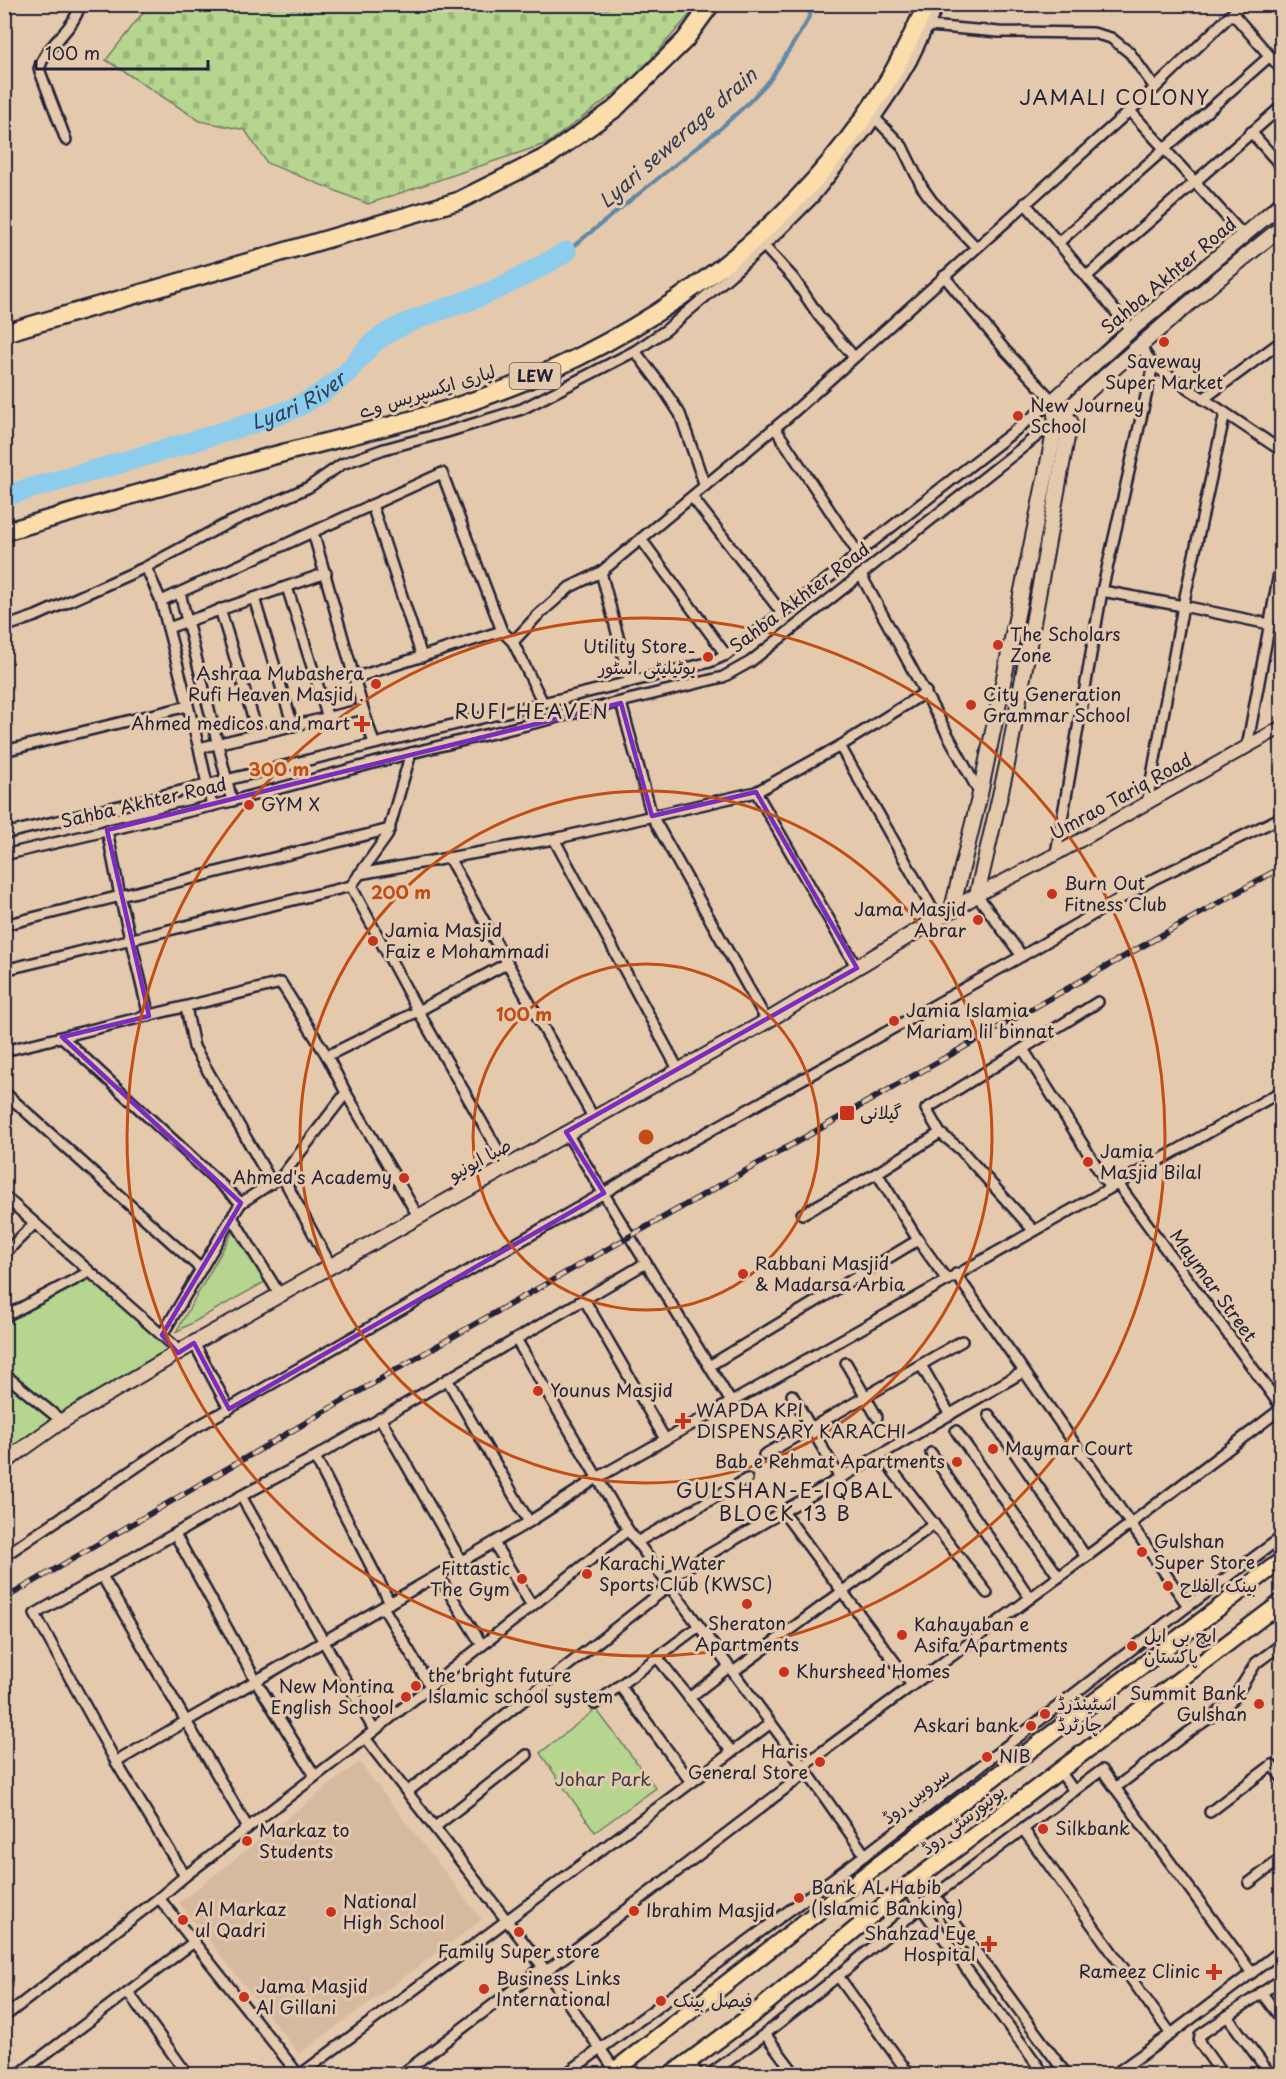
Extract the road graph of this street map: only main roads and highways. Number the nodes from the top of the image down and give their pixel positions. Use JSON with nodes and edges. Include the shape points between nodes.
{"nodes":[{"id":1,"x":711,"y":4,"type":"edge"},
{"id":2,"x":927,"y":4,"type":"edge"},
{"id":3,"x":1281,"y":203,"type":"edge"},
{"id":4,"x":1281,"y":227,"type":"edge"},
{"id":5,"x":4,"y":333,"type":"edge"},
{"id":6,"x":1060,"y":418,"type":"junction"},
{"id":7,"x":1053,"y":475,"type":"junction"},
{"id":8,"x":4,"y":532,"type":"edge"},
{"id":9,"x":952,"y":909,"type":"junction"},
{"id":10,"x":4,"y":1464,"type":"edge"},
{"id":11,"x":1281,"y":1560,"type":"edge"},
{"id":12,"x":1276,"y":1605,"type":"edge"},
{"id":13,"x":613,"y":2072,"type":"edge"},
{"id":14,"x":672,"y":2074,"type":"edge"}],
"edges":[{"from":1,"to":5,"type":"highway","via":[[684,40],[616,108],[550,155],[458,201]]},
{"from":2,"to":8,"type":"highway","name":"لیاری ایکسپریس وے","number":"LEW","via":[[888,79],[849,137],[806,190],[730,261],[646,320],[554,368],[456,406]]},
{"from":3,"to":6,"type":"main road","name":"Sahba Akhter Road","via":[[1053,401]]},
{"from":4,"to":6,"type":"main road","name":"Sahba Akhter Road"},
{"from":6,"to":7,"type":"main road"},
{"from":7,"to":9,"type":"main road"},
{"from":7,"to":9,"type":"main road","name":"صبا ایونیو","via":[[1007,765],[977,895]]},
{"from":9,"to":10,"type":"main road","name":"صبا ایونیو","via":[[767,1021],[195,1343],[62,1421]]},
{"from":11,"to":13,"type":"main road","name":"یونیورسٹی روڈ"},
{"from":12,"to":14,"type":"main road","name":"یونیورسٹی روڈ","via":[[906,1887],[756,2012]]}]}
